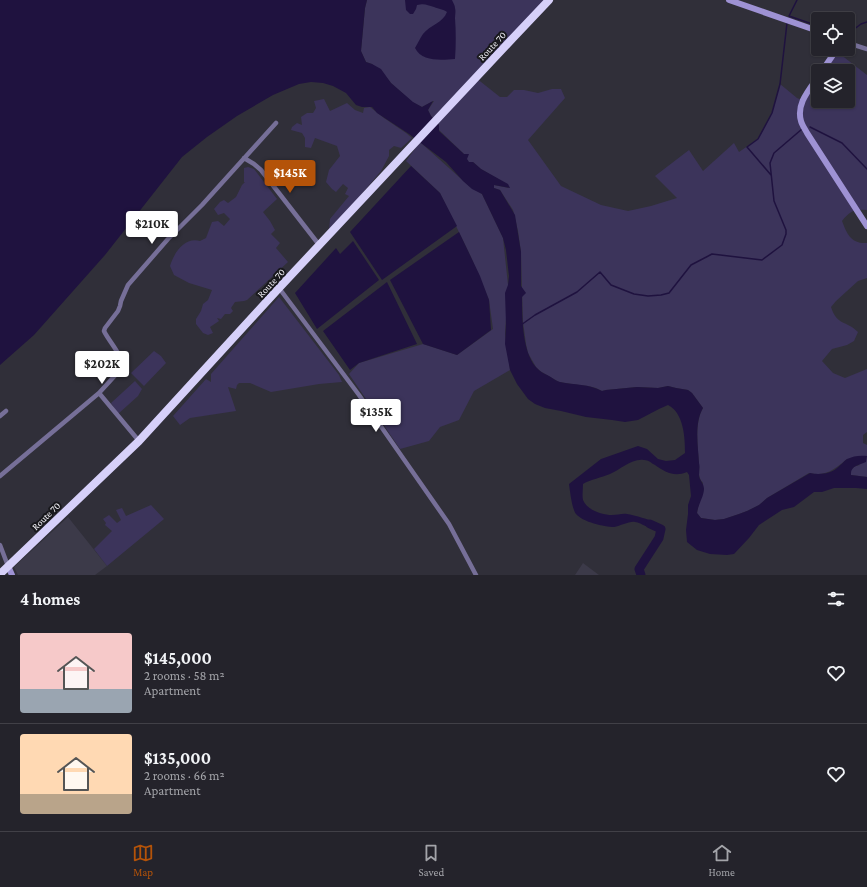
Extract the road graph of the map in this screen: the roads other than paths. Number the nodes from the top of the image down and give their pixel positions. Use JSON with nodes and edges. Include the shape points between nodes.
{"nodes":[{"id":1,"x":550,"y":0,"type":"edge"},
{"id":2,"x":729,"y":0,"type":"edge"},
{"id":3,"x":811,"y":29,"type":"edge"},
{"id":4,"x":855,"y":45,"type":"edge"},
{"id":5,"x":867,"y":49,"type":"edge"},
{"id":6,"x":811,"y":87,"type":"edge"},
{"id":7,"x":276,"y":123,"type":"dead end"},
{"id":8,"x":244,"y":158,"type":"junction"},
{"id":9,"x":867,"y":226,"type":"edge"},
{"id":10,"x":320,"y":246,"type":"junction"},
{"id":11,"x":279,"y":288,"type":"junction"},
{"id":12,"x":99,"y":393,"type":"junction"},
{"id":13,"x":6,"y":411,"type":"dead end"},
{"id":14,"x":0,"y":416,"type":"edge"},
{"id":15,"x":139,"y":441,"type":"junction"},
{"id":16,"x":0,"y":476,"type":"edge"},
{"id":17,"x":0,"y":545,"type":"edge"},
{"id":18,"x":8,"y":566,"type":"junction"},
{"id":19,"x":0,"y":574,"type":"edge"},
{"id":20,"x":12,"y":575,"type":"edge"},
{"id":21,"x":476,"y":575,"type":"edge"}],
"edges":[{"from":1,"to":10,"type":"highway","name":"Route 70"},
{"from":2,"to":3,"type":"street"},
{"from":4,"to":5,"type":"street"},
{"from":6,"to":9,"type":"street","via":[[800,106],[801,122]]},
{"from":7,"to":8,"type":"street"},
{"from":8,"to":10,"type":"street","via":[[261,170]]},
{"from":8,"to":12,"type":"street","via":[[128,285],[118,311],[104,330],[119,356],[121,369]]},
{"from":10,"to":11,"type":"highway","name":"Route 70"},
{"from":11,"to":15,"type":"highway","name":"Route 70"},
{"from":11,"to":21,"type":"street","via":[[359,395],[449,524]]},
{"from":12,"to":15,"type":"street"},
{"from":12,"to":16,"type":"street"},
{"from":13,"to":14,"type":"street"},
{"from":15,"to":18,"type":"highway","name":"Route 70"},
{"from":17,"to":18,"type":"street"},
{"from":18,"to":19,"type":"highway","name":"Route 70"},
{"from":18,"to":20,"type":"street"}]}
